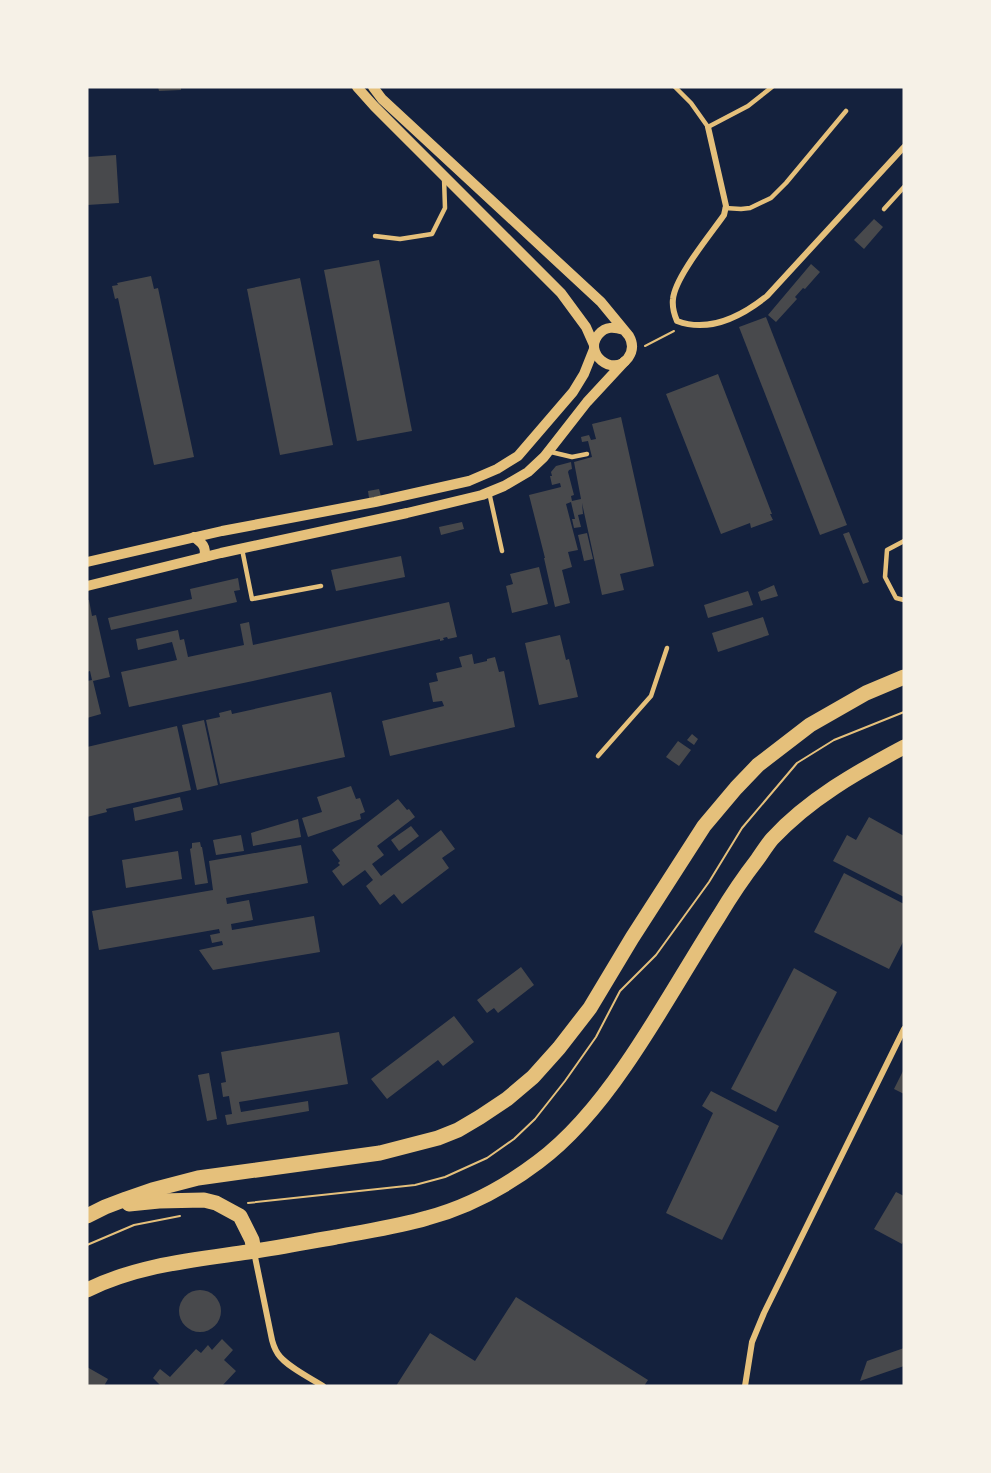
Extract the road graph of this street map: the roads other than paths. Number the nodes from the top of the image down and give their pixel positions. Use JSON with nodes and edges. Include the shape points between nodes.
{"nodes":[{"id":1,"x":357,"y":87,"type":"edge"},
{"id":2,"x":373,"y":87,"type":"edge"},
{"id":3,"x":675,"y":87,"type":"edge"},
{"id":4,"x":772,"y":87,"type":"edge"},
{"id":5,"x":846,"y":111,"type":"dead end"},
{"id":6,"x":708,"y":127,"type":"junction"},
{"id":7,"x":904,"y":147,"type":"edge"},
{"id":8,"x":444,"y":176,"type":"junction"},
{"id":9,"x":904,"y":187,"type":"edge"},
{"id":10,"x":725,"y":208,"type":"junction"},
{"id":11,"x":884,"y":209,"type":"dead end"},
{"id":12,"x":375,"y":236,"type":"dead end"},
{"id":13,"x":624,"y":330,"type":"junction"},
{"id":14,"x":594,"y":347,"type":"junction"},
{"id":15,"x":628,"y":357,"type":"junction"},
{"id":16,"x":548,"y":451,"type":"junction"},
{"id":17,"x":587,"y":454,"type":"dead end"},
{"id":18,"x":489,"y":492,"type":"junction"},
{"id":19,"x":222,"y":531,"type":"junction"},
{"id":20,"x":194,"y":537,"type":"junction"},
{"id":21,"x":904,"y":541,"type":"edge"},
{"id":22,"x":242,"y":549,"type":"junction"},
{"id":23,"x":502,"y":551,"type":"dead end"},
{"id":24,"x":220,"y":553,"type":"junction"},
{"id":25,"x":204,"y":557,"type":"junction"},
{"id":26,"x":87,"y":562,"type":"edge"},
{"id":27,"x":321,"y":585,"type":"dead end"},
{"id":28,"x":87,"y":586,"type":"edge"},
{"id":29,"x":904,"y":600,"type":"edge"},
{"id":30,"x":667,"y":648,"type":"dead end"},
{"id":31,"x":904,"y":677,"type":"edge"},
{"id":32,"x":904,"y":747,"type":"edge"},
{"id":33,"x":598,"y":756,"type":"dead end"},
{"id":34,"x":904,"y":1029,"type":"edge"},
{"id":35,"x":105,"y":1207,"type":"junction"},
{"id":36,"x":87,"y":1216,"type":"edge"},
{"id":37,"x":254,"y":1251,"type":"junction"},
{"id":38,"x":87,"y":1290,"type":"edge"},
{"id":39,"x":323,"y":1386,"type":"edge"},
{"id":40,"x":745,"y":1386,"type":"edge"}],
"edges":[{"from":1,"to":8,"type":"street"},
{"from":2,"to":13,"type":"street","via":[[601,302]]},
{"from":3,"to":6,"type":"lane"},
{"from":4,"to":6,"type":"lane","via":[[748,106]]},
{"from":5,"to":10,"type":"lane","via":[[771,198],[750,208]]},
{"from":6,"to":10,"type":"street"},
{"from":7,"to":10,"type":"street","via":[[760,302],[715,324],[686,325],[677,321],[673,311],[675,290]]},
{"from":8,"to":12,"type":"lane","via":[[445,208],[432,234],[400,239]]},
{"from":8,"to":14,"type":"street","via":[[561,293],[586,327]]},
{"from":9,"to":11,"type":"lane"},
{"from":13,"to":14,"type":"street","via":[[604,329],[596,337]]},
{"from":13,"to":15,"type":"street","via":[[632,342]]},
{"from":14,"to":15,"type":"street","via":[[598,358],[606,364],[616,366]]},
{"from":14,"to":19,"type":"street","via":[[573,393],[518,456],[497,470],[469,482]]},
{"from":15,"to":16,"type":"street"},
{"from":16,"to":17,"type":"lane","via":[[572,458]]},
{"from":16,"to":18,"type":"street","via":[[528,472]]},
{"from":18,"to":22,"type":"street"},
{"from":18,"to":23,"type":"lane"},
{"from":19,"to":20,"type":"street"},
{"from":19,"to":24,"type":"street","via":[[217,541]]},
{"from":20,"to":25,"type":"street","via":[[204,546]]},
{"from":20,"to":26,"type":"street"},
{"from":21,"to":29,"type":"lane","via":[[887,550],[885,577],[896,598]]},
{"from":22,"to":24,"type":"street"},
{"from":22,"to":27,"type":"lane","via":[[252,599]]},
{"from":24,"to":25,"type":"street"},
{"from":25,"to":28,"type":"street"},
{"from":30,"to":33,"type":"lane","via":[[651,696]]},
{"from":31,"to":35,"type":"highway","via":[[866,693],[810,725],[758,765],[704,826],[590,1008],[559,1048],[533,1077],[480,1117],[438,1138],[380,1153],[198,1178]]},
{"from":32,"to":37,"type":"highway","via":[[830,790],[772,839],[733,892],[609,1090],[540,1161],[486,1196],[429,1218]]},
{"from":34,"to":40,"type":"street","via":[[764,1313],[752,1342]]},
{"from":35,"to":36,"type":"highway"},
{"from":35,"to":37,"type":"highway","via":[[204,1200],[240,1216]]},
{"from":37,"to":38,"type":"highway","via":[[171,1263],[124,1274]]},
{"from":37,"to":39,"type":"street","via":[[273,1345],[288,1363]]}]}
